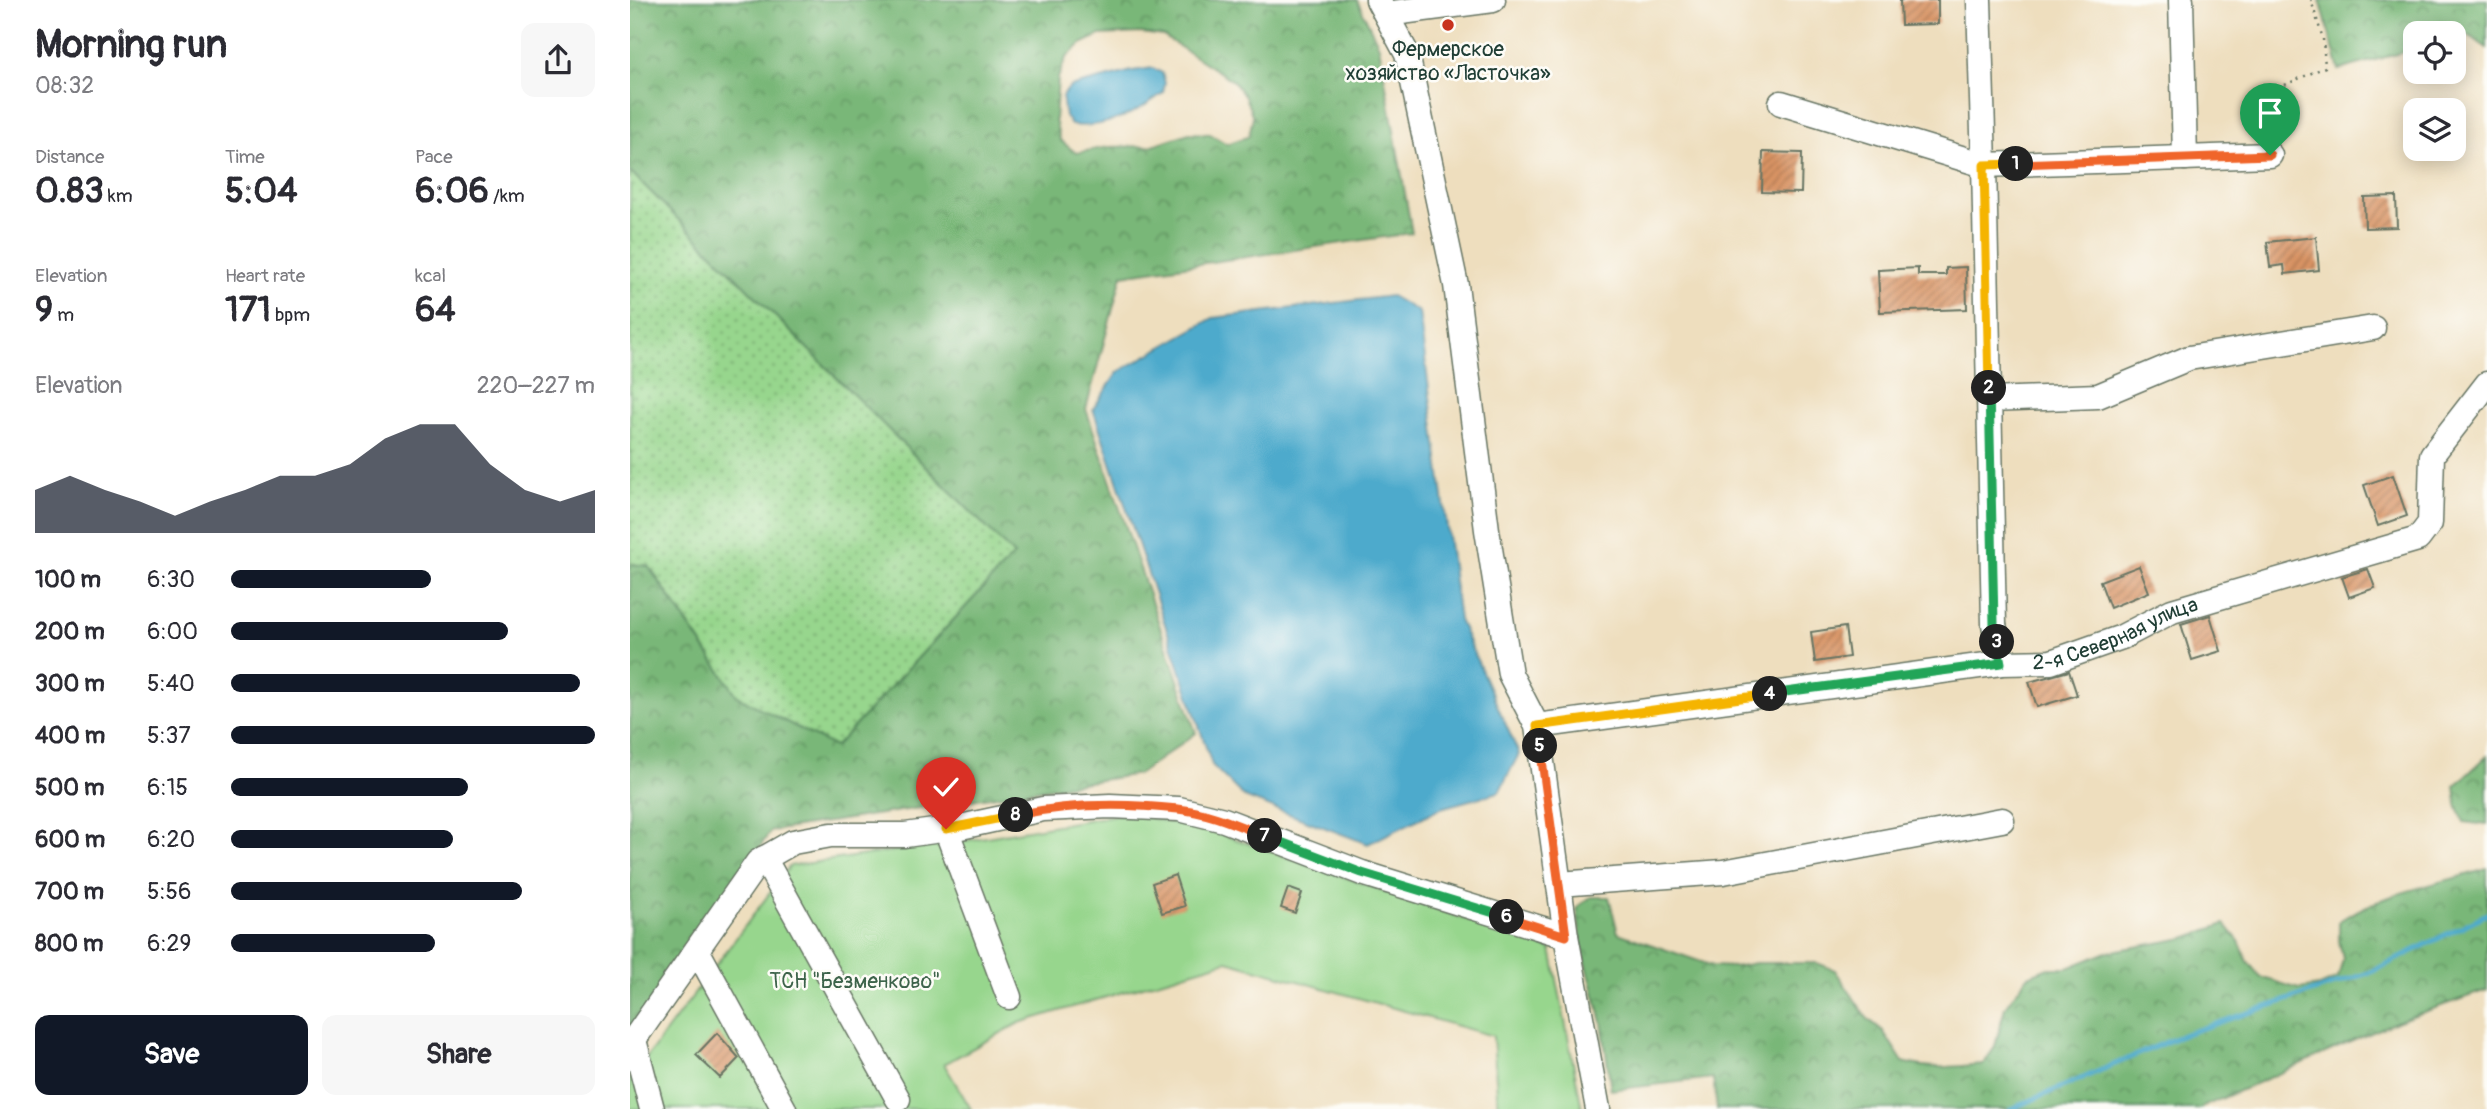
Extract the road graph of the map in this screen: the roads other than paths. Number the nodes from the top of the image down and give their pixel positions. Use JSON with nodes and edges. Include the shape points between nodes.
{"nodes":[{"id":1,"x":1493,"y":0,"type":"edge"},
{"id":2,"x":1979,"y":0,"type":"edge"},
{"id":3,"x":2181,"y":0,"type":"edge"},
{"id":4,"x":1382,"y":7,"type":"edge"},
{"id":5,"x":1781,"y":103,"type":"dead end"},
{"id":6,"x":2271,"y":147,"type":"road end"},
{"id":7,"x":2185,"y":158,"type":"junction"},
{"id":8,"x":1984,"y":165,"type":"junction"},
{"id":9,"x":2373,"y":328,"type":"dead end"},
{"id":10,"x":2487,"y":384,"type":"edge"},
{"id":11,"x":1990,"y":400,"type":"junction"},
{"id":12,"x":2001,"y":663,"type":"junction"},
{"id":13,"x":1537,"y":726,"type":"junction"},
{"id":14,"x":2002,"y":820,"type":"dead end"},
{"id":15,"x":946,"y":829,"type":"junction"},
{"id":16,"x":765,"y":858,"type":"junction"},
{"id":17,"x":1559,"y":884,"type":"junction"},
{"id":18,"x":1566,"y":936,"type":"junction"},
{"id":19,"x":697,"y":950,"type":"junction"},
{"id":20,"x":1009,"y":997,"type":"dead end"},
{"id":21,"x":632,"y":1043,"type":"edge"},
{"id":22,"x":898,"y":1099,"type":"dead end"},
{"id":23,"x":652,"y":1109,"type":"edge"},
{"id":24,"x":784,"y":1109,"type":"edge"},
{"id":25,"x":1598,"y":1109,"type":"edge"}],
"edges":[{"from":1,"to":4,"type":"street"},
{"from":2,"to":8,"type":"street"},
{"from":3,"to":7,"type":"street"},
{"from":4,"to":13,"type":"street","via":[[1407,54],[1456,285],[1510,674]]},
{"from":5,"to":8,"type":"street"},
{"from":6,"to":7,"type":"street"},
{"from":7,"to":8,"type":"street"},
{"from":8,"to":11,"type":"street"},
{"from":9,"to":11,"type":"street","via":[[2189,358],[2098,396]]},
{"from":10,"to":12,"type":"street","name":"2-я Северная улица","via":[[2432,455],[2430,523],[2418,539],[2172,611],[2122,637],[2051,662]]},
{"from":11,"to":12,"type":"street","via":[[1994,624]]},
{"from":12,"to":13,"type":"street","name":"2-я Северная улица"},
{"from":13,"to":17,"type":"street"},
{"from":14,"to":17,"type":"street","via":[[1723,872]]},
{"from":15,"to":16,"type":"street","via":[[905,835],[831,835],[793,842]]},
{"from":15,"to":18,"type":"street","via":[[1043,809],[1179,809],[1224,820],[1362,873]]},
{"from":15,"to":20,"type":"street"},
{"from":16,"to":19,"type":"street"},
{"from":16,"to":22,"type":"street"},
{"from":17,"to":18,"type":"street"},
{"from":18,"to":25,"type":"street"},
{"from":19,"to":21,"type":"street"},
{"from":19,"to":24,"type":"street"},
{"from":21,"to":23,"type":"street"}]}
